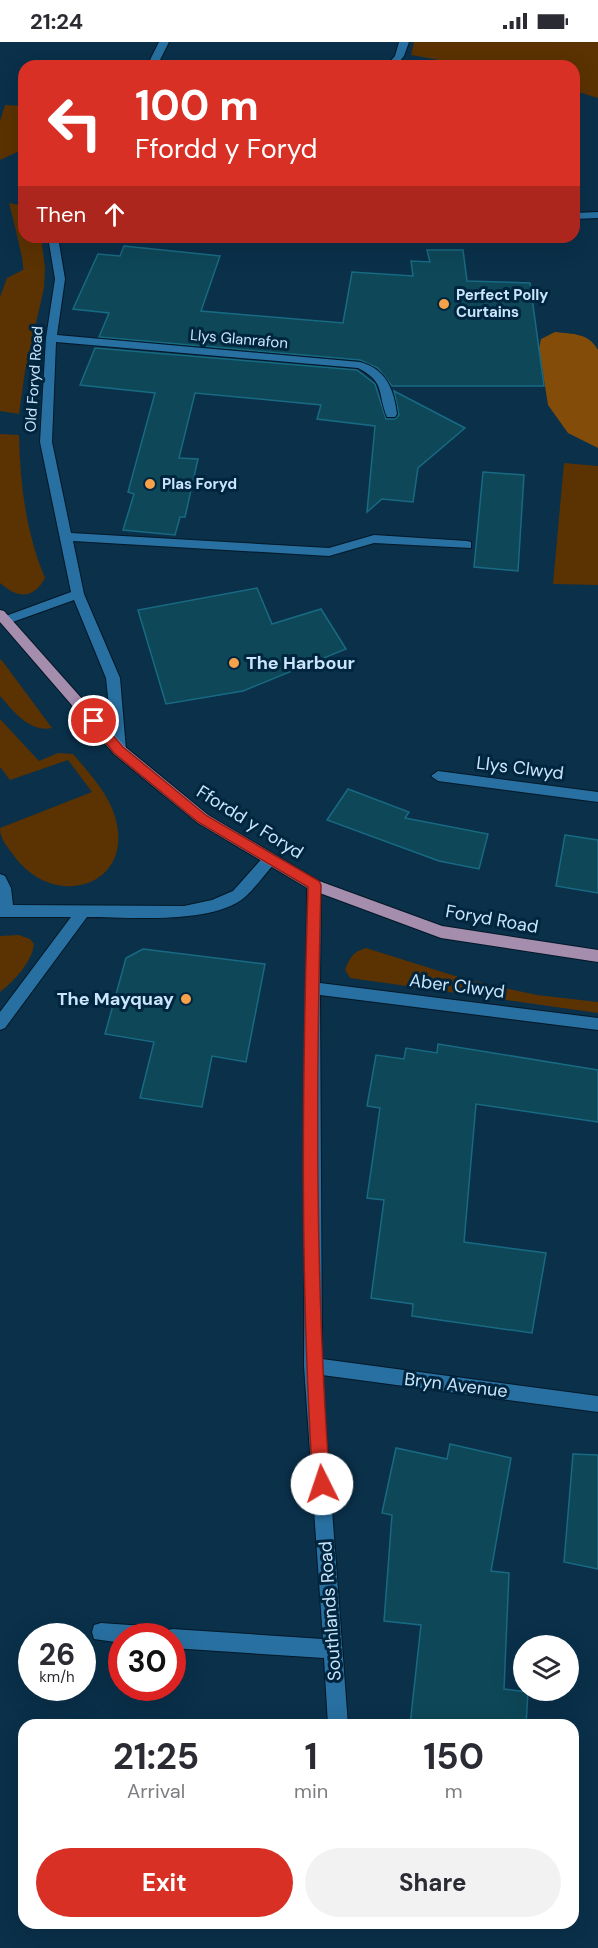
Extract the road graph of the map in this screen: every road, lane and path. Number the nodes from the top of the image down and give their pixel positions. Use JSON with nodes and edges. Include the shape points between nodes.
{"nodes":[{"id":1,"x":164,"y":42,"type":"edge"},
{"id":2,"x":404,"y":42,"type":"edge"},
{"id":3,"x":155,"y":60,"type":"edge"},
{"id":4,"x":396,"y":60,"type":"edge"},
{"id":5,"x":598,"y":215,"type":"edge"},
{"id":6,"x":580,"y":216,"type":"edge"},
{"id":7,"x":54,"y":243,"type":"edge"},
{"id":8,"x":51,"y":338,"type":"junction"},
{"id":9,"x":391,"y":414,"type":"dead end"},
{"id":10,"x":66,"y":537,"type":"junction"},
{"id":11,"x":467,"y":545,"type":"dead end"},
{"id":12,"x":78,"y":594,"type":"junction"},
{"id":13,"x":4,"y":617,"type":"edge"},
{"id":14,"x":119,"y":750,"type":"junction"},
{"id":15,"x":438,"y":776,"type":"dead end"},
{"id":16,"x":598,"y":796,"type":"edge"},
{"id":17,"x":270,"y":859,"type":"junction"},
{"id":18,"x":0,"y":880,"type":"edge"},
{"id":19,"x":314,"y":885,"type":"junction"},
{"id":20,"x":4,"y":911,"type":"edge"},
{"id":21,"x":83,"y":912,"type":"junction"},
{"id":22,"x":598,"y":956,"type":"edge"},
{"id":23,"x":312,"y":988,"type":"junction"},
{"id":24,"x":0,"y":1024,"type":"edge"},
{"id":25,"x":598,"y":1024,"type":"edge"},
{"id":26,"x":313,"y":1366,"type":"junction"},
{"id":27,"x":598,"y":1404,"type":"edge"},
{"id":28,"x":101,"y":1632,"type":"dead end"},
{"id":29,"x":108,"y":1632,"type":"edge"},
{"id":30,"x":186,"y":1639,"type":"edge"},
{"id":31,"x":333,"y":1649,"type":"junction"},
{"id":32,"x":338,"y":1719,"type":"edge"}],
"edges":[{"from":1,"to":3,"type":"street"},
{"from":2,"to":4,"type":"street"},
{"from":5,"to":6,"type":"street"},
{"from":7,"to":8,"type":"street","name":"Old Foryd Road","via":[[60,279]]},
{"from":8,"to":9,"type":"street","name":"Llys Glanrafon","via":[[360,364],[384,380],[390,394]]},
{"from":8,"to":10,"type":"street","name":"Old Foryd Road","via":[[46,442]]},
{"from":10,"to":11,"type":"street","via":[[329,552],[374,539]]},
{"from":10,"to":12,"type":"street","name":"Old Foryd Road"},
{"from":12,"to":13,"type":"street"},
{"from":12,"to":14,"type":"street","name":"Old Foryd Road","via":[[113,678]]},
{"from":13,"to":14,"type":"main road","name":"Ffordd y Foryd"},
{"from":14,"to":17,"type":"main road","name":"Ffordd y Foryd","via":[[202,819]]},
{"from":15,"to":16,"type":"street","name":"Llys Clwyd"},
{"from":17,"to":19,"type":"main road","name":"Ffordd y Foryd"},
{"from":17,"to":21,"type":"street","via":[[238,895],[215,905],[184,912]]},
{"from":18,"to":20,"type":"street"},
{"from":19,"to":22,"type":"main road","name":"Foryd Road","via":[[441,932]]},
{"from":19,"to":23,"type":"street","name":"Southlands Road"},
{"from":20,"to":21,"type":"street"},
{"from":21,"to":24,"type":"street"},
{"from":23,"to":25,"type":"street","name":"Aber Clwyd"},
{"from":23,"to":26,"type":"street","name":"Southlands Road"},
{"from":26,"to":27,"type":"street","name":"Bryn Avenue"},
{"from":26,"to":31,"type":"street","name":"Southlands Road"},
{"from":28,"to":29,"type":"street"},
{"from":30,"to":31,"type":"street"},
{"from":31,"to":32,"type":"street","name":"Southlands Road"}]}
